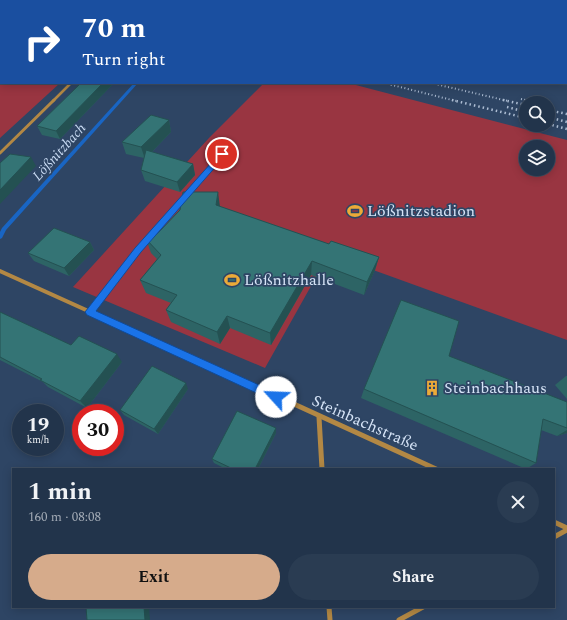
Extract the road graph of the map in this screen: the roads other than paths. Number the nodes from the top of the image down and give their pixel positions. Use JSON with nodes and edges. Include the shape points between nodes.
{"nodes":[{"id":1,"x":70,"y":84,"type":"edge"},
{"id":2,"x":0,"y":153,"type":"edge"},
{"id":3,"x":222,"y":154,"type":"dead end"},
{"id":4,"x":0,"y":271,"type":"edge"},
{"id":5,"x":90,"y":312,"type":"junction"},
{"id":6,"x":319,"y":417,"type":"junction"},
{"id":7,"x":322,"y":468,"type":"edge"},
{"id":8,"x":434,"y":468,"type":"edge"},
{"id":9,"x":555,"y":523,"type":"edge"},
{"id":10,"x":567,"y":529,"type":"edge"},
{"id":11,"x":555,"y":536,"type":"edge"},
{"id":12,"x":329,"y":608,"type":"edge"},
{"id":13,"x":421,"y":608,"type":"edge"},
{"id":14,"x":330,"y":620,"type":"edge"},
{"id":15,"x":399,"y":620,"type":"edge"}],
"edges":[{"from":1,"to":2,"type":"street"},
{"from":3,"to":5,"type":"lane","via":[[138,250]]},
{"from":4,"to":5,"type":"street","name":"Steinbachstraße"},
{"from":5,"to":6,"type":"street","name":"Steinbachstraße"},
{"from":6,"to":7,"type":"street"},
{"from":6,"to":8,"type":"street","name":"Steinbachstraße"},
{"from":9,"to":10,"type":"street"},
{"from":10,"to":11,"type":"street"},
{"from":12,"to":14,"type":"street"},
{"from":13,"to":15,"type":"street"}]}
